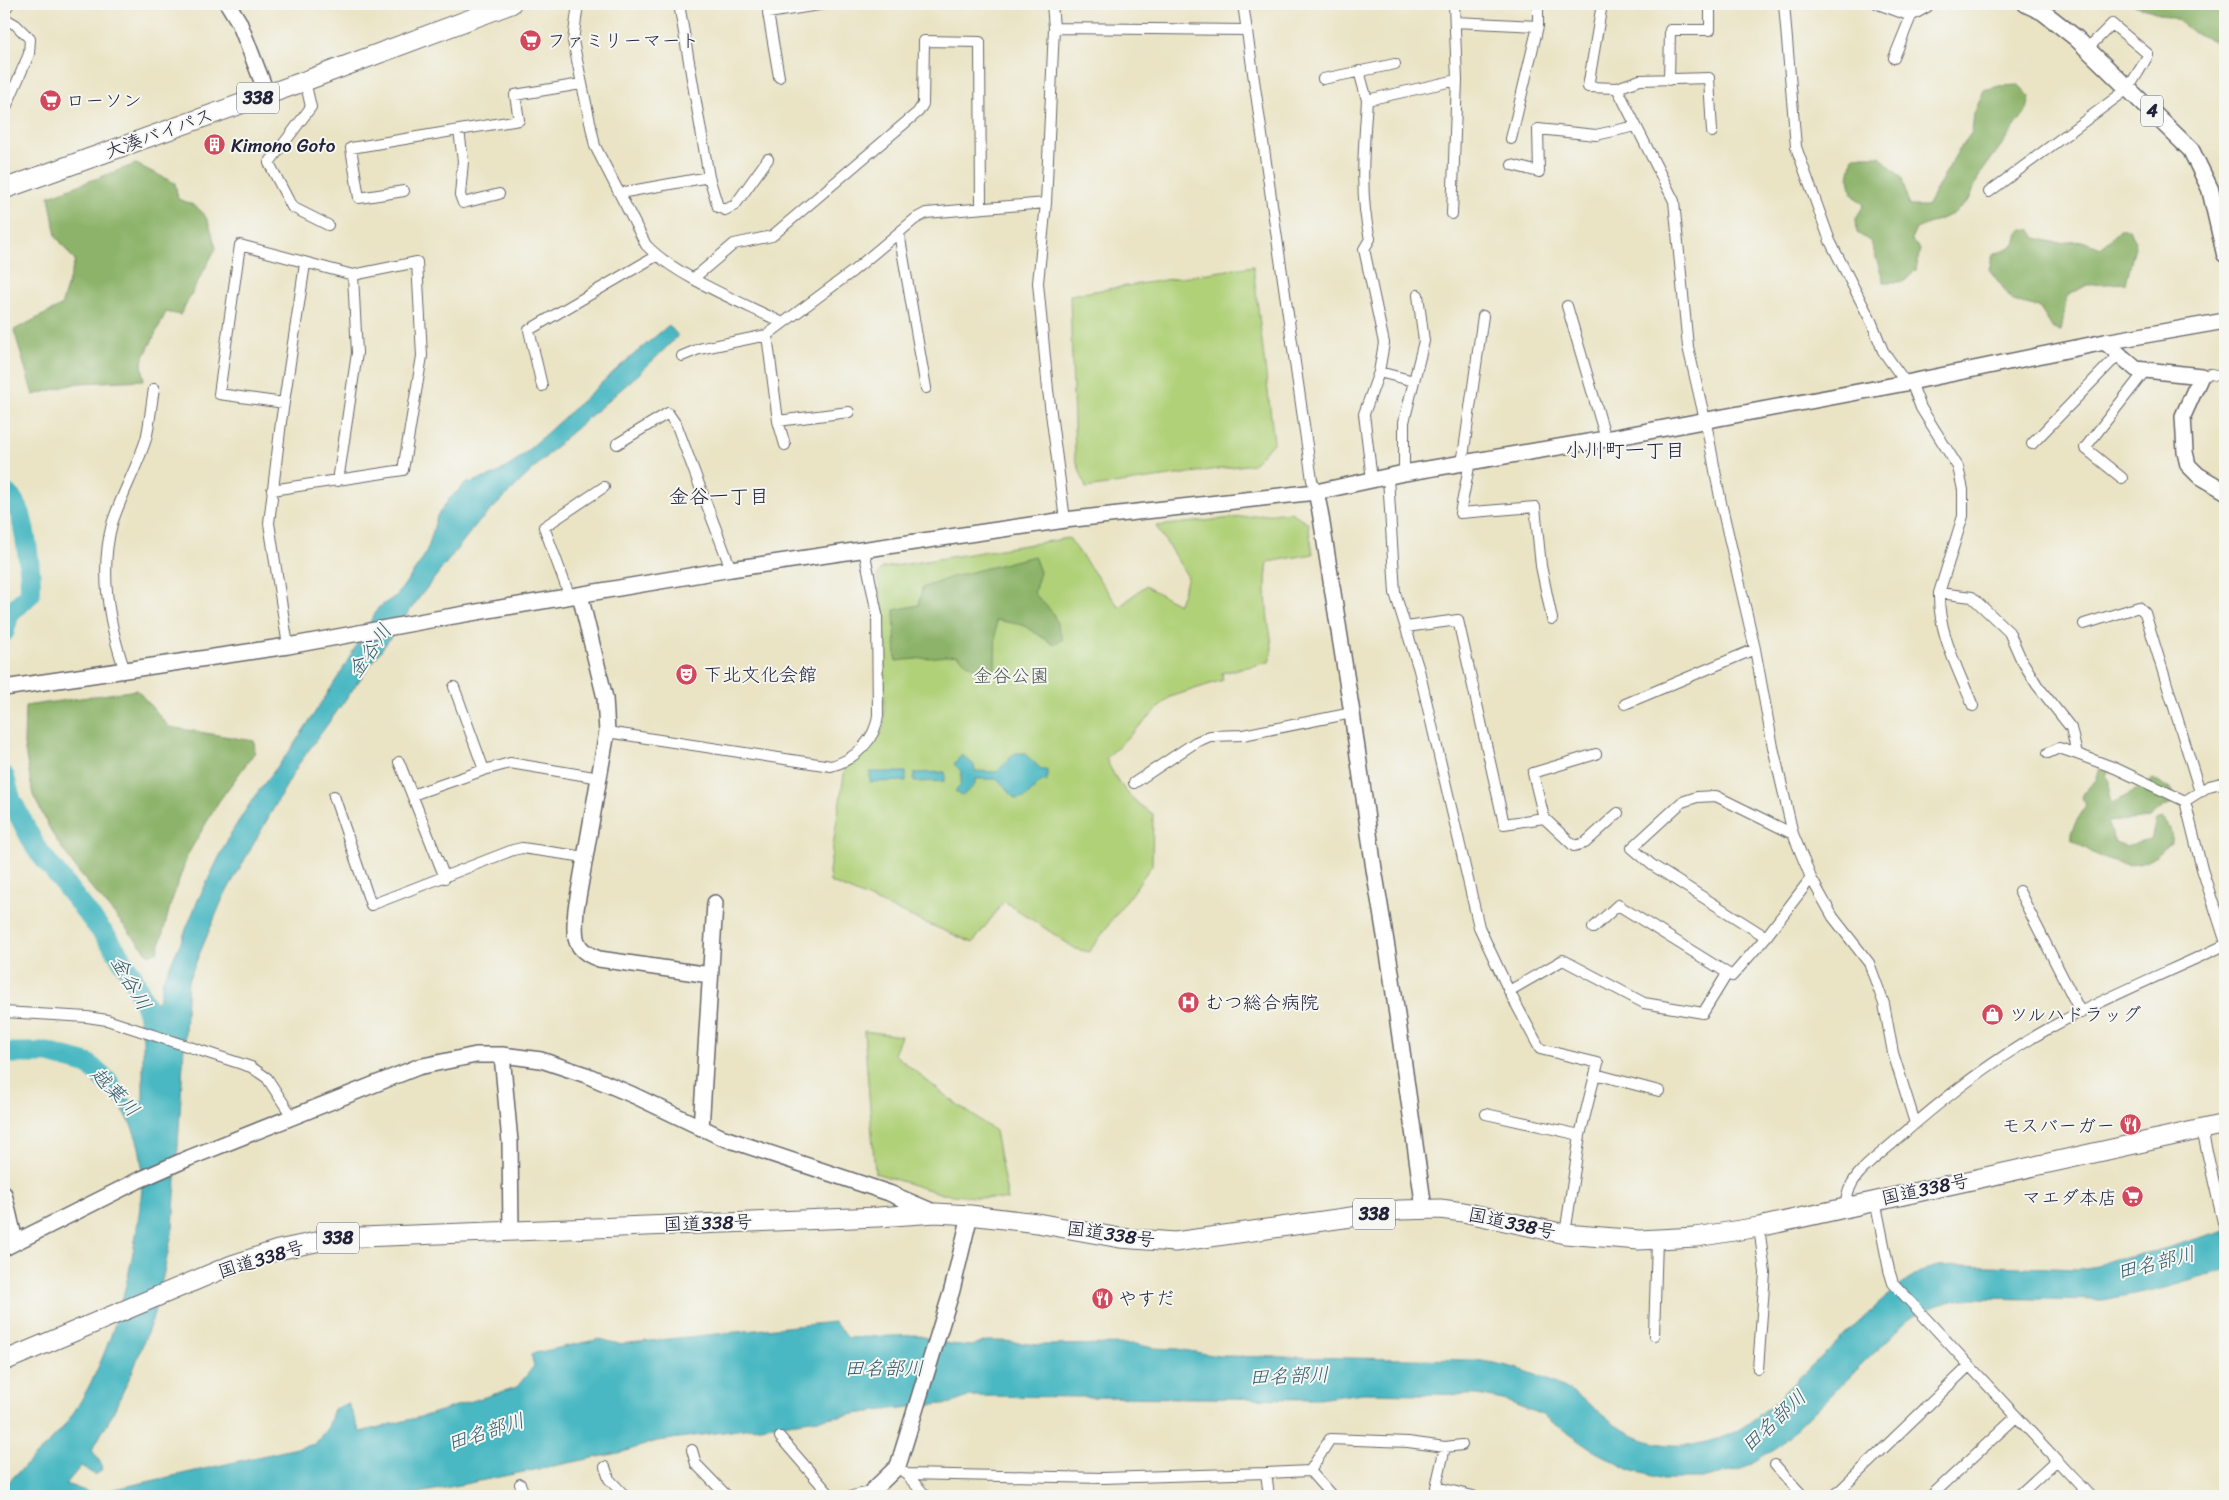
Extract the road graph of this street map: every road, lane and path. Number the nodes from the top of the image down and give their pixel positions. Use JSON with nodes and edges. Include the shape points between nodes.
{"nodes":[{"id":1,"x":9,"y":4,"type":"edge"},
{"id":2,"x":228,"y":4,"type":"edge"},
{"id":3,"x":511,"y":4,"type":"edge"},
{"id":4,"x":578,"y":4,"type":"edge"},
{"id":5,"x":679,"y":4,"type":"edge"},
{"id":6,"x":825,"y":4,"type":"edge"},
{"id":7,"x":1052,"y":4,"type":"edge"},
{"id":8,"x":1243,"y":4,"type":"edge"},
{"id":9,"x":1454,"y":4,"type":"edge"},
{"id":10,"x":1538,"y":4,"type":"edge"},
{"id":11,"x":1602,"y":4,"type":"edge"},
{"id":12,"x":1710,"y":4,"type":"edge"},
{"id":13,"x":1784,"y":4,"type":"edge"},
{"id":14,"x":1878,"y":4,"type":"edge"},
{"id":15,"x":1928,"y":4,"type":"edge"},
{"id":16,"x":2026,"y":4,"type":"edge"},
{"id":17,"x":4,"y":11,"type":"edge"},
{"id":18,"x":1911,"y":16,"type":"junction"},
{"id":19,"x":4,"y":18,"type":"edge"},
{"id":20,"x":1455,"y":22,"type":"junction"},
{"id":21,"x":1538,"y":26,"type":"junction"},
{"id":22,"x":1054,"y":28,"type":"junction"},
{"id":23,"x":1247,"y":30,"type":"junction"},
{"id":24,"x":2088,"y":48,"type":"junction"},
{"id":25,"x":1894,"y":58,"type":"dead end"},
{"id":26,"x":1395,"y":64,"type":"dead end"},
{"id":27,"x":1359,"y":71,"type":"junction"},
{"id":28,"x":779,"y":77,"type":"dead end"},
{"id":29,"x":1323,"y":79,"type":"dead end"},
{"id":30,"x":1457,"y":80,"type":"junction"},
{"id":31,"x":1669,"y":80,"type":"junction"},
{"id":32,"x":305,"y":81,"type":"junction"},
{"id":33,"x":581,"y":84,"type":"junction"},
{"id":34,"x":1617,"y":88,"type":"junction"},
{"id":35,"x":2129,"y":88,"type":"junction"},
{"id":36,"x":266,"y":94,"type":"junction"},
{"id":37,"x":1367,"y":100,"type":"junction"},
{"id":38,"x":4,"y":112,"type":"edge"},
{"id":39,"x":1636,"y":126,"type":"junction"},
{"id":40,"x":459,"y":130,"type":"junction"},
{"id":41,"x":1712,"y":132,"type":"dead end"},
{"id":42,"x":1511,"y":138,"type":"dead end"},
{"id":43,"x":768,"y":159,"type":"dead end"},
{"id":44,"x":1512,"y":165,"type":"dead end"},
{"id":45,"x":709,"y":176,"type":"junction"},
{"id":46,"x":4,"y":189,"type":"edge"},
{"id":47,"x":404,"y":191,"type":"dead end"},
{"id":48,"x":1989,"y":192,"type":"dead end"},
{"id":49,"x":620,"y":193,"type":"junction"},
{"id":50,"x":499,"y":194,"type":"dead end"},
{"id":51,"x":1046,"y":203,"type":"junction"},
{"id":52,"x":981,"y":208,"type":"junction"},
{"id":53,"x":1452,"y":214,"type":"dead end"},
{"id":54,"x":328,"y":225,"type":"dead end"},
{"id":55,"x":899,"y":233,"type":"junction"},
{"id":56,"x":2225,"y":254,"type":"edge"},
{"id":57,"x":656,"y":256,"type":"junction"},
{"id":58,"x":306,"y":264,"type":"junction"},
{"id":59,"x":353,"y":275,"type":"junction"},
{"id":60,"x":694,"y":278,"type":"junction"},
{"id":61,"x":1418,"y":295,"type":"dead end"},
{"id":62,"x":1568,"y":306,"type":"dead end"},
{"id":63,"x":1483,"y":316,"type":"dead end"},
{"id":64,"x":2225,"y":321,"type":"edge"},
{"id":65,"x":782,"y":323,"type":"junction"},
{"id":66,"x":767,"y":336,"type":"junction"},
{"id":67,"x":2105,"y":342,"type":"junction"},
{"id":68,"x":2118,"y":355,"type":"junction"},
{"id":69,"x":682,"y":356,"type":"dead end"},
{"id":70,"x":2145,"y":371,"type":"junction"},
{"id":71,"x":1379,"y":372,"type":"junction"},
{"id":72,"x":2201,"y":376,"type":"junction"},
{"id":73,"x":2225,"y":377,"type":"edge"},
{"id":74,"x":1414,"y":381,"type":"junction"},
{"id":75,"x":1909,"y":383,"type":"junction"},
{"id":76,"x":542,"y":386,"type":"dead end"},
{"id":77,"x":926,"y":388,"type":"dead end"},
{"id":78,"x":154,"y":389,"type":"dead end"},
{"id":79,"x":284,"y":403,"type":"junction"},
{"id":80,"x":849,"y":412,"type":"dead end"},
{"id":81,"x":1705,"y":420,"type":"junction"},
{"id":82,"x":778,"y":421,"type":"junction"},
{"id":83,"x":1606,"y":439,"type":"junction"},
{"id":84,"x":617,"y":444,"type":"dead end"},
{"id":85,"x":2032,"y":444,"type":"dead end"},
{"id":86,"x":784,"y":445,"type":"dead end"},
{"id":87,"x":1466,"y":463,"type":"junction"},
{"id":88,"x":1404,"y":473,"type":"junction"},
{"id":89,"x":1388,"y":477,"type":"junction"},
{"id":90,"x":2122,"y":478,"type":"dead end"},
{"id":91,"x":1372,"y":480,"type":"junction"},
{"id":92,"x":338,"y":481,"type":"junction"},
{"id":93,"x":604,"y":487,"type":"dead end"},
{"id":94,"x":272,"y":490,"type":"junction"},
{"id":95,"x":2225,"y":491,"type":"edge"},
{"id":96,"x":1316,"y":492,"type":"junction"},
{"id":97,"x":1065,"y":520,"type":"junction"},
{"id":98,"x":864,"y":550,"type":"junction"},
{"id":99,"x":731,"y":569,"type":"junction"},
{"id":100,"x":1939,"y":593,"type":"junction"},
{"id":101,"x":575,"y":596,"type":"junction"},
{"id":102,"x":1552,"y":619,"type":"dead end"},
{"id":103,"x":2084,"y":624,"type":"dead end"},
{"id":104,"x":1406,"y":627,"type":"junction"},
{"id":105,"x":288,"y":646,"type":"junction"},
{"id":106,"x":1755,"y":649,"type":"junction"},
{"id":107,"x":124,"y":671,"type":"junction"},
{"id":108,"x":454,"y":687,"type":"dead end"},
{"id":109,"x":6,"y":688,"type":"edge"},
{"id":110,"x":1625,"y":704,"type":"dead end"},
{"id":111,"x":1973,"y":706,"type":"dead end"},
{"id":112,"x":1352,"y":713,"type":"junction"},
{"id":113,"x":607,"y":732,"type":"junction"},
{"id":114,"x":2048,"y":753,"type":"dead end"},
{"id":115,"x":1596,"y":754,"type":"dead end"},
{"id":116,"x":2077,"y":754,"type":"junction"},
{"id":117,"x":399,"y":762,"type":"dead end"},
{"id":118,"x":484,"y":770,"type":"junction"},
{"id":119,"x":600,"y":778,"type":"junction"},
{"id":120,"x":2225,"y":782,"type":"edge"},
{"id":121,"x":1134,"y":783,"type":"dead end"},
{"id":122,"x":2200,"y":792,"type":"junction"},
{"id":123,"x":412,"y":795,"type":"junction"},
{"id":124,"x":334,"y":796,"type":"dead end"},
{"id":125,"x":2184,"y":801,"type":"junction"},
{"id":126,"x":1618,"y":813,"type":"dead end"},
{"id":127,"x":1544,"y":818,"type":"junction"},
{"id":128,"x":1793,"y":834,"type":"junction"},
{"id":129,"x":585,"y":857,"type":"junction"},
{"id":130,"x":445,"y":878,"type":"junction"},
{"id":131,"x":1811,"y":878,"type":"junction"},
{"id":132,"x":2019,"y":891,"type":"dead end"},
{"id":133,"x":715,"y":903,"type":"dead end"},
{"id":134,"x":1593,"y":928,"type":"dead end"},
{"id":135,"x":1766,"y":937,"type":"junction"},
{"id":136,"x":2225,"y":940,"type":"edge"},
{"id":137,"x":2225,"y":946,"type":"edge"},
{"id":138,"x":1727,"y":974,"type":"junction"},
{"id":139,"x":710,"y":975,"type":"junction"},
{"id":140,"x":1509,"y":992,"type":"junction"},
{"id":141,"x":4,"y":1012,"type":"edge"},
{"id":142,"x":2081,"y":1013,"type":"junction"},
{"id":143,"x":502,"y":1054,"type":"junction"},
{"id":144,"x":1595,"y":1074,"type":"junction"},
{"id":145,"x":1659,"y":1091,"type":"dead end"},
{"id":146,"x":1486,"y":1114,"type":"dead end"},
{"id":147,"x":293,"y":1118,"type":"junction"},
{"id":148,"x":1915,"y":1123,"type":"junction"},
{"id":149,"x":2225,"y":1124,"type":"edge"},
{"id":150,"x":701,"y":1128,"type":"junction"},
{"id":151,"x":2202,"y":1130,"type":"junction"},
{"id":152,"x":1580,"y":1136,"type":"junction"},
{"id":153,"x":4,"y":1194,"type":"edge"},
{"id":154,"x":1875,"y":1200,"type":"junction"},
{"id":155,"x":1846,"y":1207,"type":"junction"},
{"id":156,"x":1424,"y":1210,"type":"junction"},
{"id":157,"x":936,"y":1213,"type":"junction"},
{"id":158,"x":970,"y":1215,"type":"junction"},
{"id":159,"x":1759,"y":1226,"type":"junction"},
{"id":160,"x":2225,"y":1229,"type":"edge"},
{"id":161,"x":511,"y":1232,"type":"junction"},
{"id":162,"x":1565,"y":1234,"type":"junction"},
{"id":163,"x":1657,"y":1240,"type":"junction"},
{"id":164,"x":9,"y":1244,"type":"edge"},
{"id":165,"x":1654,"y":1335,"type":"dead end"},
{"id":166,"x":4,"y":1361,"type":"edge"},
{"id":167,"x":1969,"y":1366,"type":"junction"},
{"id":168,"x":1758,"y":1369,"type":"dead end"},
{"id":169,"x":2016,"y":1417,"type":"junction"},
{"id":170,"x":780,"y":1437,"type":"dead end"},
{"id":171,"x":1462,"y":1445,"type":"dead end"},
{"id":172,"x":1445,"y":1447,"type":"junction"},
{"id":173,"x":692,"y":1450,"type":"dead end"},
{"id":174,"x":2056,"y":1461,"type":"junction"},
{"id":175,"x":1775,"y":1465,"type":"dead end"},
{"id":176,"x":605,"y":1467,"type":"dead end"},
{"id":177,"x":902,"y":1470,"type":"junction"},
{"id":178,"x":1310,"y":1471,"type":"junction"},
{"id":179,"x":1266,"y":1472,"type":"junction"},
{"id":180,"x":520,"y":1484,"type":"dead end"},
{"id":181,"x":868,"y":1494,"type":"edge"},
{"id":182,"x":525,"y":1496,"type":"edge"},
{"id":183,"x":625,"y":1496,"type":"edge"},
{"id":184,"x":726,"y":1496,"type":"edge"},
{"id":185,"x":831,"y":1496,"type":"edge"},
{"id":186,"x":852,"y":1496,"type":"edge"},
{"id":187,"x":926,"y":1496,"type":"edge"},
{"id":188,"x":1269,"y":1496,"type":"edge"},
{"id":189,"x":1332,"y":1496,"type":"edge"},
{"id":190,"x":1473,"y":1496,"type":"edge"},
{"id":191,"x":1803,"y":1496,"type":"edge"},
{"id":192,"x":1834,"y":1496,"type":"edge"},
{"id":193,"x":1931,"y":1496,"type":"edge"},
{"id":194,"x":2018,"y":1496,"type":"edge"},
{"id":195,"x":2090,"y":1496,"type":"edge"}],
"edges":[{"from":1,"to":17,"type":"street"},
{"from":2,"to":36,"type":"street","via":[[239,22]]},
{"from":3,"to":32,"type":"highway","name":"大湊バイパス","number":"338"},
{"from":4,"to":33,"type":"street","via":[[573,41]]},
{"from":5,"to":45,"type":"street"},
{"from":6,"to":28,"type":"street","via":[[768,13]]},
{"from":7,"to":22,"type":"street"},
{"from":8,"to":23,"type":"street"},
{"from":9,"to":20,"type":"street"},
{"from":10,"to":21,"type":"street"},
{"from":11,"to":34,"type":"street","via":[[1588,87]]},
{"from":12,"to":31,"type":"street","via":[[1710,30],[1670,30]]},
{"from":13,"to":75,"type":"street","via":[[1796,147],[1830,241],[1884,351]]},
{"from":14,"to":18,"type":"street"},
{"from":15,"to":18,"type":"street"},
{"from":16,"to":24,"type":"main road","number":"4","via":[[2042,12]]},
{"from":18,"to":25,"type":"street"},
{"from":19,"to":38,"type":"street","via":[[30,39],[29,54]]},
{"from":20,"to":21,"type":"street"},
{"from":20,"to":30,"type":"street"},
{"from":21,"to":42,"type":"street"},
{"from":22,"to":23,"type":"street"},
{"from":22,"to":51,"type":"street"},
{"from":23,"to":96,"type":"street","via":[[1310,471]]},
{"from":24,"to":35,"type":"main road","number":"4"},
{"from":24,"to":35,"type":"street","via":[[2112,24],[2148,54]]},
{"from":26,"to":27,"type":"street"},
{"from":27,"to":29,"type":"street"},
{"from":27,"to":37,"type":"street"},
{"from":30,"to":37,"type":"street"},
{"from":30,"to":53,"type":"street"},
{"from":31,"to":34,"type":"street","via":[[1640,80]]},
{"from":31,"to":41,"type":"street","via":[[1709,78]]},
{"from":32,"to":36,"type":"highway","name":"大湊バイパス","number":"338"},
{"from":32,"to":54,"type":"street","via":[[311,107],[269,163],[292,207]]},
{"from":33,"to":40,"type":"street","via":[[515,95],[519,120]]},
{"from":33,"to":49,"type":"street","via":[[595,146]]},
{"from":34,"to":39,"type":"street"},
{"from":35,"to":48,"type":"street"},
{"from":35,"to":56,"type":"main road","number":"4","via":[[2191,150],[2210,189]]},
{"from":36,"to":46,"type":"highway","name":"大湊バイパス","number":"338"},
{"from":37,"to":71,"type":"street","via":[[1365,220],[1370,239],[1364,249],[1384,343]]},
{"from":39,"to":44,"type":"street","via":[[1596,134],[1538,129],[1539,172]]},
{"from":39,"to":81,"type":"street","via":[[1674,201],[1688,347]]},
{"from":40,"to":47,"type":"street","via":[[351,148],[359,198]]},
{"from":40,"to":50,"type":"street","via":[[463,161],[460,195],[463,203]]},
{"from":43,"to":45,"type":"street","via":[[735,205],[725,210],[718,207]]},
{"from":45,"to":49,"type":"street"},
{"from":49,"to":57,"type":"street","via":[[646,245]]},
{"from":51,"to":52,"type":"street"},
{"from":51,"to":97,"type":"street","via":[[1038,282]]},
{"from":52,"to":55,"type":"street","via":[[926,213]]},
{"from":52,"to":60,"type":"street","via":[[980,42],[924,41],[923,104],[918,112],[772,236],[734,244]]},
{"from":55,"to":65,"type":"street","via":[[853,272]]},
{"from":55,"to":77,"type":"street"},
{"from":57,"to":60,"type":"street"},
{"from":57,"to":76,"type":"street","via":[[529,330]]},
{"from":58,"to":59,"type":"street"},
{"from":58,"to":79,"type":"street"},
{"from":58,"to":79,"type":"street","via":[[240,245],[219,394]]},
{"from":59,"to":92,"type":"street","via":[[357,352]]},
{"from":59,"to":92,"type":"street","via":[[417,262],[422,356],[403,470]]},
{"from":60,"to":65,"type":"street"},
{"from":61,"to":74,"type":"street","via":[[1424,341]]},
{"from":62,"to":83,"type":"street"},
{"from":63,"to":87,"type":"street"},
{"from":64,"to":67,"type":"street"},
{"from":65,"to":66,"type":"street"},
{"from":66,"to":69,"type":"street","via":[[698,349]]},
{"from":66,"to":82,"type":"street"},
{"from":67,"to":68,"type":"street"},
{"from":67,"to":75,"type":"street"},
{"from":68,"to":70,"type":"street","via":[[2136,369]]},
{"from":68,"to":85,"type":"street"},
{"from":70,"to":72,"type":"street"},
{"from":70,"to":90,"type":"street","via":[[2085,448]]},
{"from":71,"to":74,"type":"street"},
{"from":71,"to":91,"type":"street","via":[[1364,414]]},
{"from":72,"to":73,"type":"street"},
{"from":72,"to":95,"type":"street","via":[[2183,416],[2185,452],[2188,465],[2198,475]]},
{"from":74,"to":88,"type":"street","via":[[1404,422]]},
{"from":75,"to":81,"type":"street"},
{"from":75,"to":100,"type":"street","via":[[1958,467],[1963,490],[1964,516]]},
{"from":78,"to":107,"type":"street","via":[[146,438],[114,518],[107,555],[106,585],[113,636]]},
{"from":79,"to":94,"type":"street"},
{"from":80,"to":82,"type":"street"},
{"from":81,"to":83,"type":"street"},
{"from":81,"to":106,"type":"street"},
{"from":82,"to":86,"type":"street"},
{"from":83,"to":87,"type":"street"},
{"from":84,"to":99,"type":"street","via":[[668,413],[676,426]]},
{"from":87,"to":88,"type":"street"},
{"from":87,"to":102,"type":"street","via":[[1460,513],[1535,507],[1541,566]]},
{"from":88,"to":89,"type":"street"},
{"from":89,"to":91,"type":"street"},
{"from":89,"to":104,"type":"street","via":[[1395,593]]},
{"from":91,"to":96,"type":"street"},
{"from":92,"to":94,"type":"street"},
{"from":93,"to":101,"type":"street","via":[[544,527]]},
{"from":94,"to":105,"type":"street","via":[[269,523]]},
{"from":96,"to":97,"type":"street"},
{"from":96,"to":112,"type":"street"},
{"from":97,"to":98,"type":"street"},
{"from":98,"to":99,"type":"street"},
{"from":98,"to":113,"type":"street","via":[[876,614],[878,715],[874,731],[863,747],[831,766]]},
{"from":99,"to":101,"type":"street"},
{"from":100,"to":111,"type":"street","via":[[1944,636]]},
{"from":100,"to":116,"type":"street","via":[[1972,597],[2008,632],[2037,685],[2072,728]]},
{"from":101,"to":105,"type":"street"},
{"from":101,"to":113,"type":"street","via":[[605,698]]},
{"from":103,"to":122,"type":"street","via":[[2139,607],[2145,613]]},
{"from":104,"to":127,"type":"street","via":[[1458,620],[1504,824]]},
{"from":104,"to":140,"type":"street","via":[[1479,927]]},
{"from":105,"to":107,"type":"street"},
{"from":106,"to":110,"type":"street"},
{"from":106,"to":128,"type":"street"},
{"from":107,"to":109,"type":"street"},
{"from":108,"to":118,"type":"street"},
{"from":112,"to":121,"type":"street","via":[[1243,736],[1210,736]]},
{"from":112,"to":156,"type":"street"},
{"from":113,"to":119,"type":"street"},
{"from":114,"to":116,"type":"street","via":[[2059,748]]},
{"from":115,"to":127,"type":"street","via":[[1533,773]]},
{"from":116,"to":125,"type":"street"},
{"from":117,"to":123,"type":"street"},
{"from":118,"to":119,"type":"street","via":[[510,763]]},
{"from":118,"to":123,"type":"street"},
{"from":119,"to":129,"type":"street"},
{"from":120,"to":122,"type":"street"},
{"from":122,"to":125,"type":"street"},
{"from":123,"to":130,"type":"street"},
{"from":124,"to":130,"type":"street","via":[[371,905]]},
{"from":125,"to":136,"type":"street"},
{"from":126,"to":127,"type":"street","via":[[1585,843],[1574,846]]},
{"from":128,"to":131,"type":"street"},
{"from":128,"to":135,"type":"street","via":[[1716,796],[1697,797],[1682,802],[1632,848],[1652,866]]},
{"from":129,"to":130,"type":"street","via":[[522,848]]},
{"from":129,"to":139,"type":"street","via":[[575,926],[579,948],[599,959]]},
{"from":131,"to":135,"type":"street"},
{"from":131,"to":148,"type":"street","via":[[1833,917],[1870,963]]},
{"from":132,"to":142,"type":"street"},
{"from":133,"to":139,"type":"street"},
{"from":134,"to":138,"type":"street","via":[[1618,905]]},
{"from":135,"to":138,"type":"street","via":[[1732,976]]},
{"from":137,"to":142,"type":"street"},
{"from":138,"to":140,"type":"street","via":[[1703,1013],[1644,1003],[1564,960]]},
{"from":139,"to":150,"type":"street"},
{"from":140,"to":144,"type":"street","via":[[1540,1049],[1598,1063]]},
{"from":141,"to":147,"type":"street","via":[[107,1020],[251,1067],[266,1078]]},
{"from":142,"to":148,"type":"street","via":[[2046,1030],[1980,1071]]},
{"from":143,"to":147,"type":"street","via":[[476,1055],[418,1067]]},
{"from":143,"to":150,"type":"street","via":[[541,1060],[586,1075]]},
{"from":143,"to":161,"type":"street","via":[[512,1181]]},
{"from":144,"to":145,"type":"street"},
{"from":144,"to":152,"type":"street"},
{"from":146,"to":152,"type":"street"},
{"from":147,"to":164,"type":"street","via":[[190,1158]]},
{"from":148,"to":155,"type":"street","via":[[1854,1179]]},
{"from":149,"to":151,"type":"highway","name":"国道338号","number":"338"},
{"from":150,"to":157,"type":"street"},
{"from":151,"to":154,"type":"highway","name":"国道338号","number":"338"},
{"from":151,"to":160,"type":"street"},
{"from":152,"to":162,"type":"street"},
{"from":153,"to":164,"type":"street"},
{"from":154,"to":155,"type":"highway","name":"国道338号","number":"338"},
{"from":154,"to":167,"type":"street","via":[[1893,1283]]},
{"from":155,"to":159,"type":"highway","name":"国道338号","number":"338"},
{"from":156,"to":158,"type":"highway","name":"国道338号","number":"338","via":[[1400,1210],[1176,1242],[1120,1238]]},
{"from":156,"to":162,"type":"highway","name":"国道338号","number":"338","via":[[1463,1212]]},
{"from":157,"to":158,"type":"highway","name":"国道338号","number":"338"},
{"from":157,"to":161,"type":"highway","name":"国道338号","number":"338"},
{"from":158,"to":177,"type":"street"},
{"from":159,"to":163,"type":"highway","name":"国道338号","number":"338"},
{"from":159,"to":168,"type":"street","via":[[1765,1273]]},
{"from":161,"to":166,"type":"highway","name":"国道338号","number":"338","via":[[335,1238],[278,1250],[232,1265]]},
{"from":162,"to":163,"type":"highway","name":"国道338号","number":"338"},
{"from":163,"to":165,"type":"street"},
{"from":167,"to":169,"type":"street"},
{"from":167,"to":192,"type":"street"},
{"from":169,"to":174,"type":"street"},
{"from":169,"to":193,"type":"street"},
{"from":170,"to":185,"type":"street"},
{"from":171,"to":172,"type":"street"},
{"from":172,"to":178,"type":"street","via":[[1330,1439]]},
{"from":172,"to":190,"type":"street","via":[[1436,1487]]},
{"from":173,"to":184,"type":"street","via":[[696,1464]]},
{"from":174,"to":194,"type":"street"},
{"from":174,"to":195,"type":"street"},
{"from":175,"to":191,"type":"street"},
{"from":176,"to":183,"type":"street","via":[[608,1479]]},
{"from":177,"to":179,"type":"street","via":[[1102,1478]]},
{"from":177,"to":181,"type":"street"},
{"from":177,"to":187,"type":"street"},
{"from":178,"to":179,"type":"street"},
{"from":178,"to":189,"type":"street"},
{"from":179,"to":188,"type":"street"},
{"from":180,"to":182,"type":"street"},
{"from":181,"to":186,"type":"street"}]}
